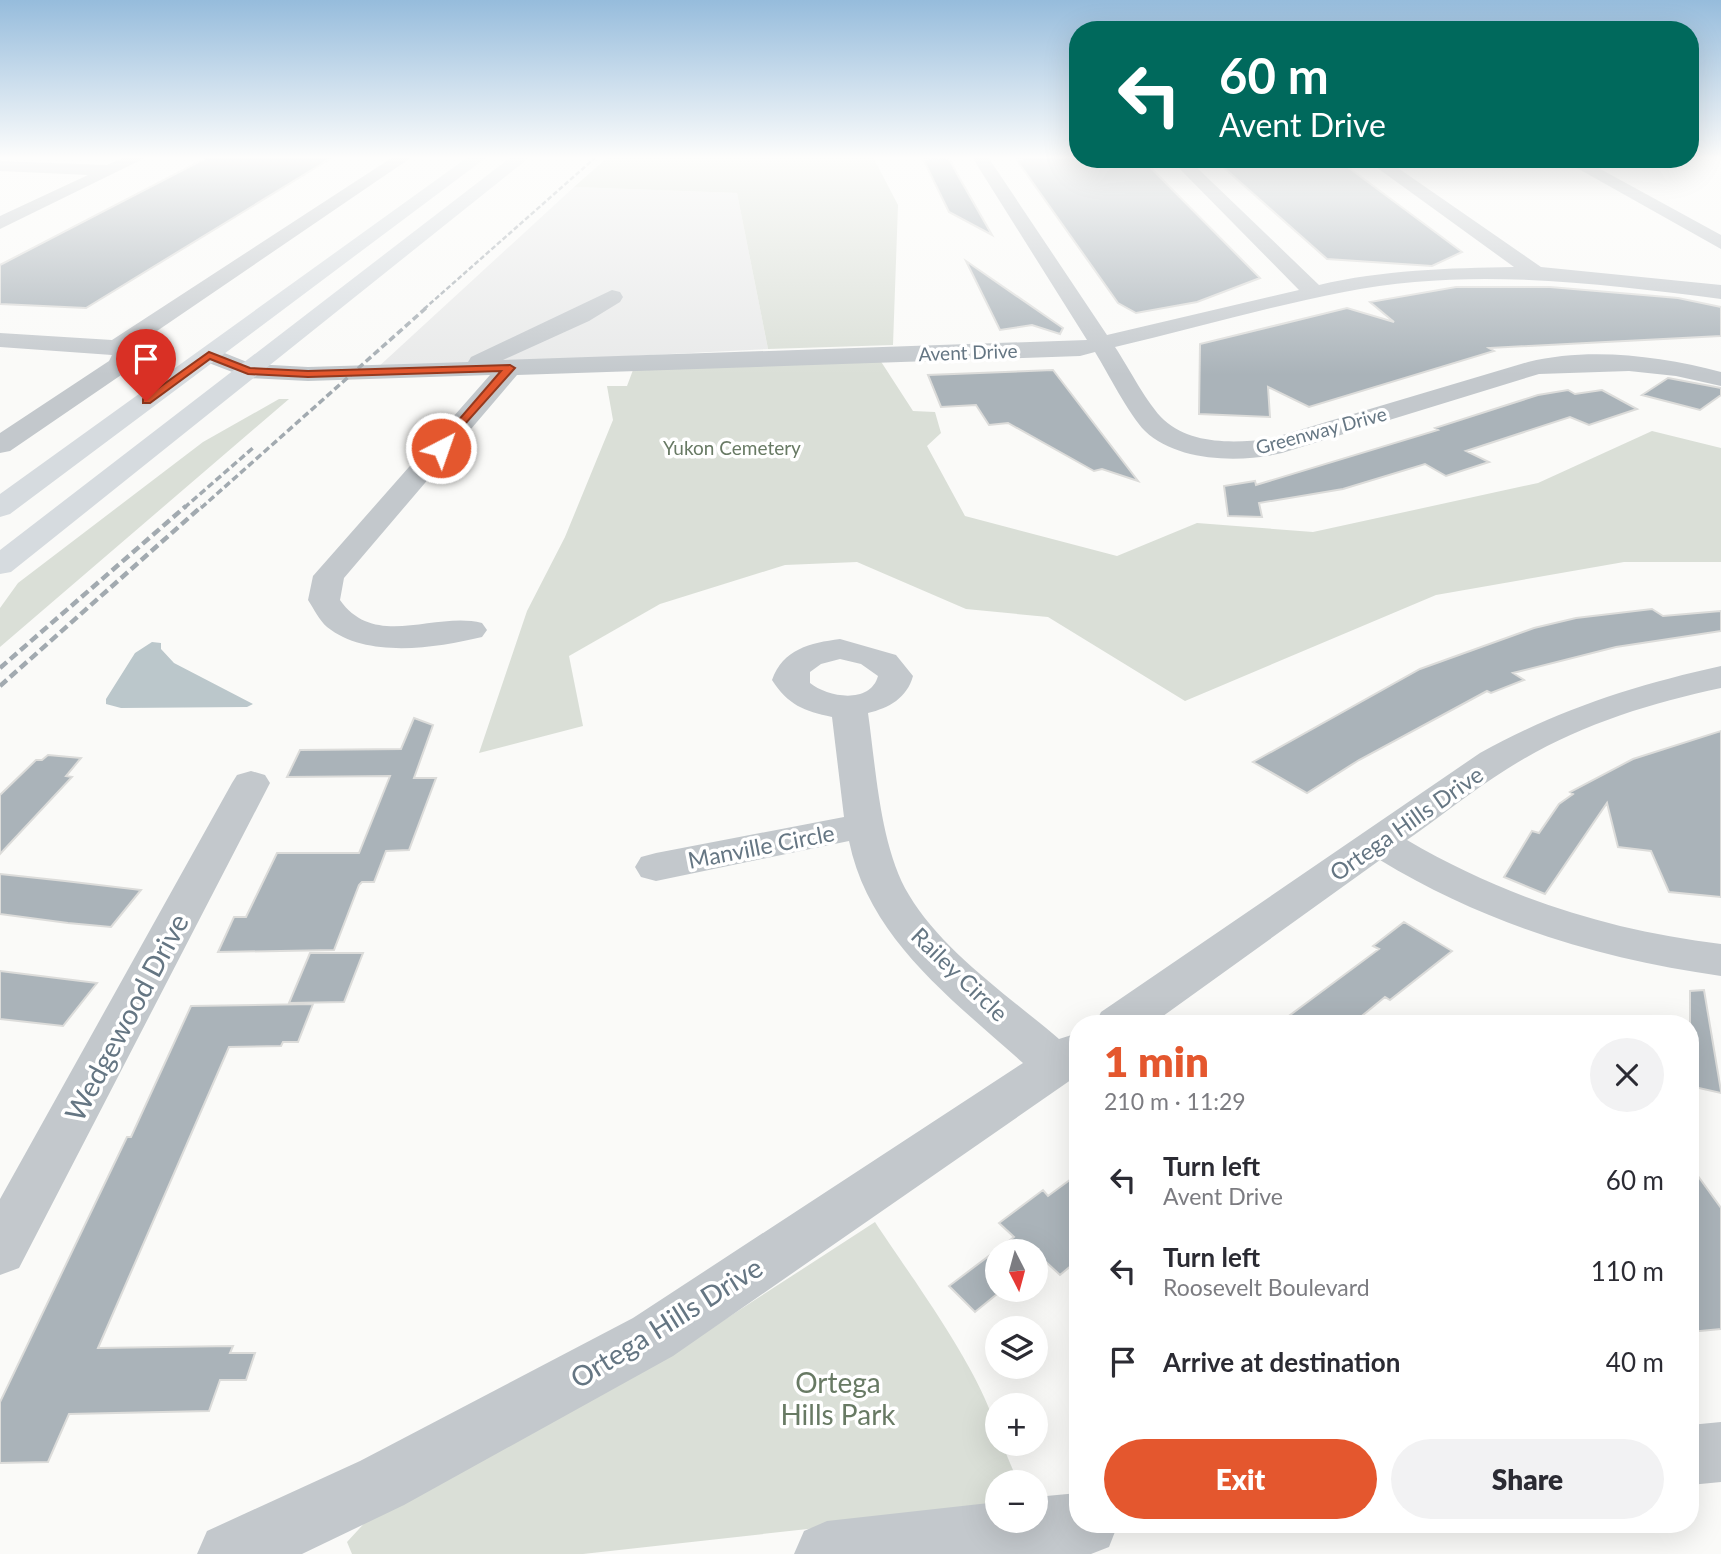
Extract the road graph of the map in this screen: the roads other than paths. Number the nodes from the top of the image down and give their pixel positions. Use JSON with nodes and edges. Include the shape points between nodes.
{"nodes":[{"id":1,"x":294,"y":230,"type":"edge"},
{"id":2,"x":380,"y":230,"type":"edge"},
{"id":3,"x":429,"y":230,"type":"edge"},
{"id":4,"x":1028,"y":230,"type":"edge"},
{"id":5,"x":1250,"y":230,"type":"edge"},
{"id":6,"x":1474,"y":230,"type":"edge"},
{"id":7,"x":1697,"y":230,"type":"edge"},
{"id":8,"x":1721,"y":243,"type":"edge"},
{"id":9,"x":1536,"y":273,"type":"junction"},
{"id":10,"x":1314,"y":292,"type":"junction"},
{"id":11,"x":1721,"y":292,"type":"edge"},
{"id":12,"x":612,"y":297,"type":"dead end"},
{"id":13,"x":0,"y":340,"type":"edge"},
{"id":14,"x":1101,"y":344,"type":"junction"},
{"id":15,"x":117,"y":347,"type":"junction"},
{"id":16,"x":209,"y":355,"type":"junction"},
{"id":17,"x":510,"y":368,"type":"junction"},
{"id":18,"x":462,"y":370,"type":"junction"},
{"id":19,"x":248,"y":371,"type":"junction"},
{"id":20,"x":1721,"y":379,"type":"edge"},
{"id":21,"x":0,"y":445,"type":"edge"},
{"id":22,"x":0,"y":509,"type":"edge"},
{"id":23,"x":0,"y":565,"type":"edge"},
{"id":24,"x":470,"y":630,"type":"dead end"},
{"id":25,"x":1721,"y":677,"type":"edge"},
{"id":26,"x":849,"y":706,"type":"dead end"},
{"id":27,"x":251,"y":783,"type":"dead end"},
{"id":28,"x":867,"y":825,"type":"junction"},
{"id":29,"x":1380,"y":842,"type":"junction"},
{"id":30,"x":656,"y":867,"type":"dead end"},
{"id":31,"x":1721,"y":960,"type":"edge"},
{"id":32,"x":1131,"y":1015,"type":"edge"},
{"id":33,"x":1068,"y":1058,"type":"edge"},
{"id":34,"x":0,"y":1251,"type":"edge"},
{"id":35,"x":1721,"y":1452,"type":"edge"},
{"id":36,"x":1699,"y":1454,"type":"edge"},
{"id":37,"x":1069,"y":1526,"type":"edge"},
{"id":38,"x":230,"y":1554,"type":"edge"},
{"id":39,"x":827,"y":1554,"type":"edge"}],
"edges":[{"from":1,"to":15,"type":"street"},
{"from":2,"to":16,"type":"highway"},
{"from":3,"to":19,"type":"highway"},
{"from":4,"to":14,"type":"street","name":"Greenway Drive"},
{"from":5,"to":10,"type":"street"},
{"from":6,"to":9,"type":"street"},
{"from":7,"to":8,"type":"street"},
{"from":9,"to":10,"type":"street","name":"Avent Drive","via":[[1406,277]]},
{"from":9,"to":11,"type":"street","name":"Avent Drive"},
{"from":10,"to":14,"type":"street","name":"Avent Drive"},
{"from":12,"to":18,"type":"street"},
{"from":13,"to":15,"type":"street"},
{"from":14,"to":17,"type":"street","name":"Avent Drive","via":[[1080,349]]},
{"from":14,"to":20,"type":"street","name":"Greenway Drive","via":[[1154,425],[1181,441],[1229,450],[1272,447],[1537,367],[1641,364]]},
{"from":15,"to":21,"type":"street","via":[[125,354],[118,366]]},
{"from":16,"to":19,"type":"street","name":"Avent Drive"},
{"from":16,"to":22,"type":"highway"},
{"from":17,"to":18,"type":"street","name":"Avent Drive"},
{"from":17,"to":24,"type":"street","via":[[329,576],[324,600],[340,621],[375,634],[411,638]]},
{"from":18,"to":19,"type":"street","name":"Avent Drive"},
{"from":19,"to":23,"type":"highway"},
{"from":25,"to":29,"type":"street","name":"Ortega Hills Drive","via":[[1657,690],[1539,733]]},
{"from":26,"to":28,"type":"street","name":"Railey Circle"},
{"from":27,"to":34,"type":"street","name":"Wedgewood Drive"},
{"from":28,"to":30,"type":"street","name":"Manville Circle"},
{"from":28,"to":33,"type":"street","name":"Railey Circle","via":[[888,897],[925,945]]},
{"from":29,"to":31,"type":"street","via":[[1420,867],[1552,926],[1617,944]]},
{"from":29,"to":32,"type":"street","name":"Ortega Hills Drive"},
{"from":33,"to":38,"type":"street","name":"Ortega Hills Drive","via":[[653,1337],[382,1483]]},
{"from":35,"to":36,"type":"street"},
{"from":37,"to":39,"type":"street"}]}
